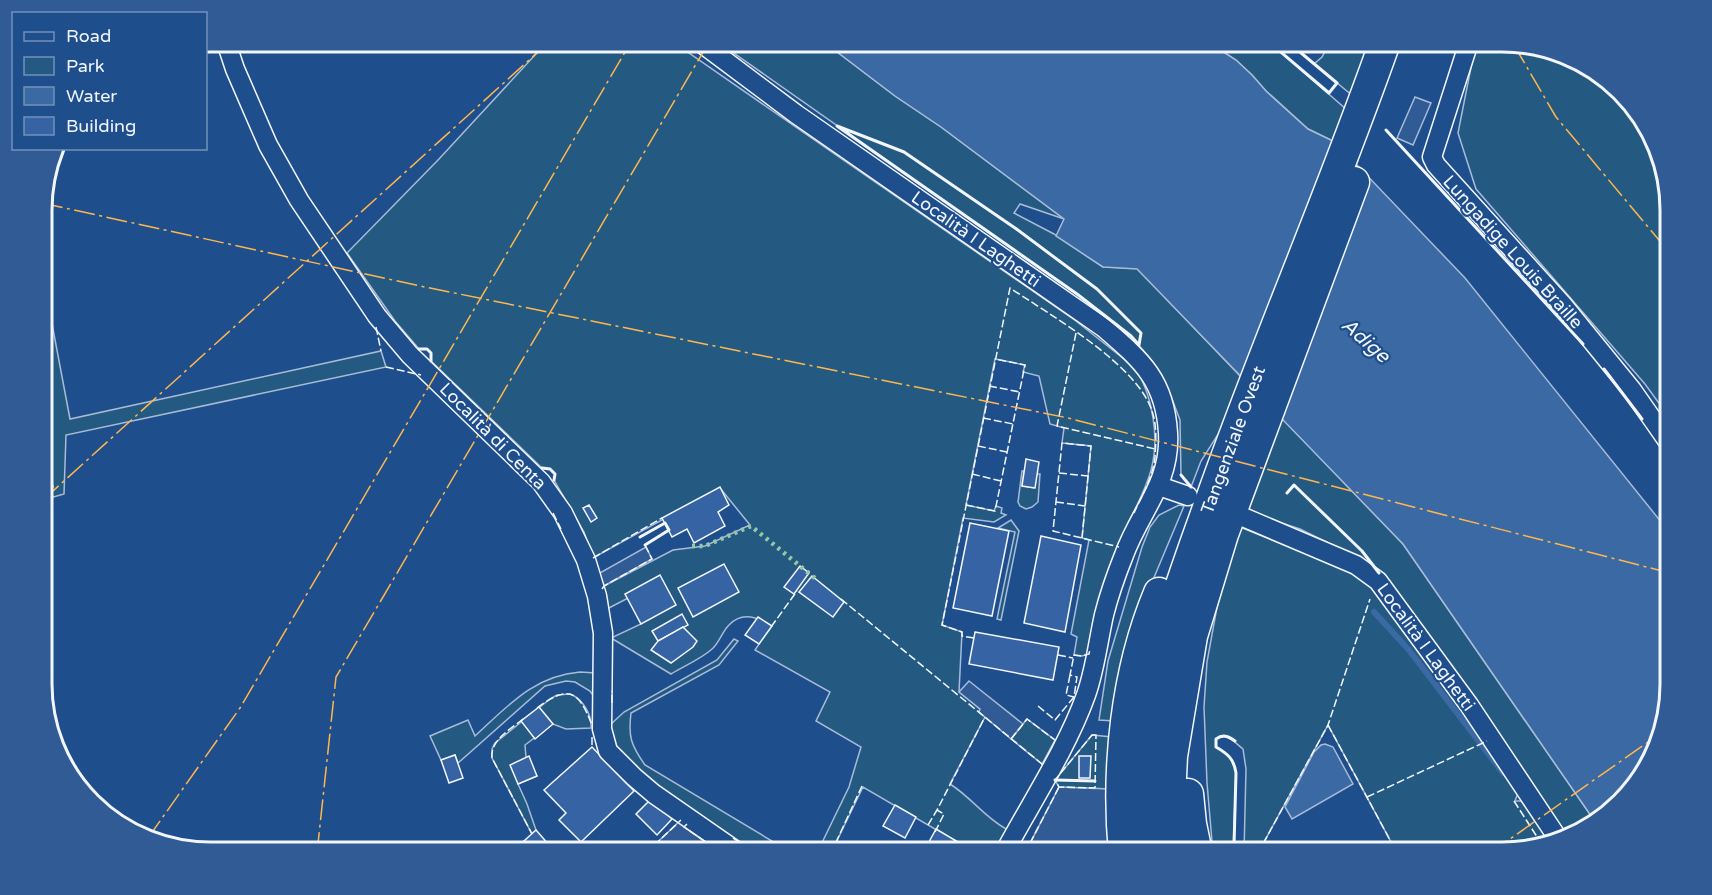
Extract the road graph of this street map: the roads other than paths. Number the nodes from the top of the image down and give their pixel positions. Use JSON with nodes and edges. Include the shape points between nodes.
{"nodes":[{"id":1,"x":229,"y":52,"type":"edge"},
{"id":2,"x":713,"y":52,"type":"edge"},
{"id":3,"x":1384,"y":52,"type":"edge"},
{"id":4,"x":1401,"y":52,"type":"edge"},
{"id":5,"x":1466,"y":52,"type":"edge"},
{"id":6,"x":1379,"y":87,"type":"junction"},
{"id":7,"x":1660,"y":430,"type":"edge"},
{"id":8,"x":1242,"y":434,"type":"junction"},
{"id":9,"x":1159,"y":486,"type":"junction"},
{"id":10,"x":1188,"y":496,"type":"dead end"},
{"id":11,"x":1243,"y":517,"type":"dead end"},
{"id":12,"x":1192,"y":636,"type":"junction"},
{"id":13,"x":1554,"y":833,"type":"edge"},
{"id":14,"x":724,"y":842,"type":"edge"},
{"id":15,"x":1010,"y":842,"type":"edge"},
{"id":16,"x":1123,"y":842,"type":"edge"},
{"id":17,"x":1148,"y":842,"type":"edge"},
{"id":18,"x":1172,"y":842,"type":"edge"},
{"id":19,"x":1195,"y":842,"type":"edge"}],
"edges":[{"from":1,"to":14,"type":"street","name":"Località di Centa","via":[[268,145],[299,200],[377,316],[410,355],[541,482],[563,513],[586,560],[597,596],[603,633],[602,729],[608,751],[654,794]]},
{"from":2,"to":9,"type":"street","name":"Località I Laghetti","via":[[1104,328],[1135,355],[1157,384],[1165,411],[1166,463]]},
{"from":3,"to":6,"type":"highway","name":"Tangenziale Ovest"},
{"from":4,"to":6,"type":"highway","name":"Tangenziale Ovest"},
{"from":5,"to":7,"type":"street","name":"Lungadige Louis Braille","via":[[1432,156],[1436,165],[1562,304]]},
{"from":6,"to":8,"type":"highway","name":"Tangenziale Ovest"},
{"from":8,"to":12,"type":"highway","name":"Tangenziale Ovest","via":[[1223,534]]},
{"from":8,"to":16,"type":"highway","via":[[1204,489],[1143,636],[1122,760]]},
{"from":8,"to":17,"type":"highway","name":"Tangenziale Ovest","via":[[1189,562],[1162,648],[1146,754]]},
{"from":9,"to":10,"type":"street"},
{"from":9,"to":15,"type":"street","name":"Località I Laghetti","via":[[1131,535],[1119,567],[1079,714]]},
{"from":11,"to":13,"type":"street","name":"Località I Laghetti","via":[[1356,565],[1377,581],[1469,705]]},
{"from":12,"to":18,"type":"highway","name":"Tangenziale Ovest","via":[[1172,756]]},
{"from":12,"to":19,"type":"highway","via":[[1188,789]]}]}
